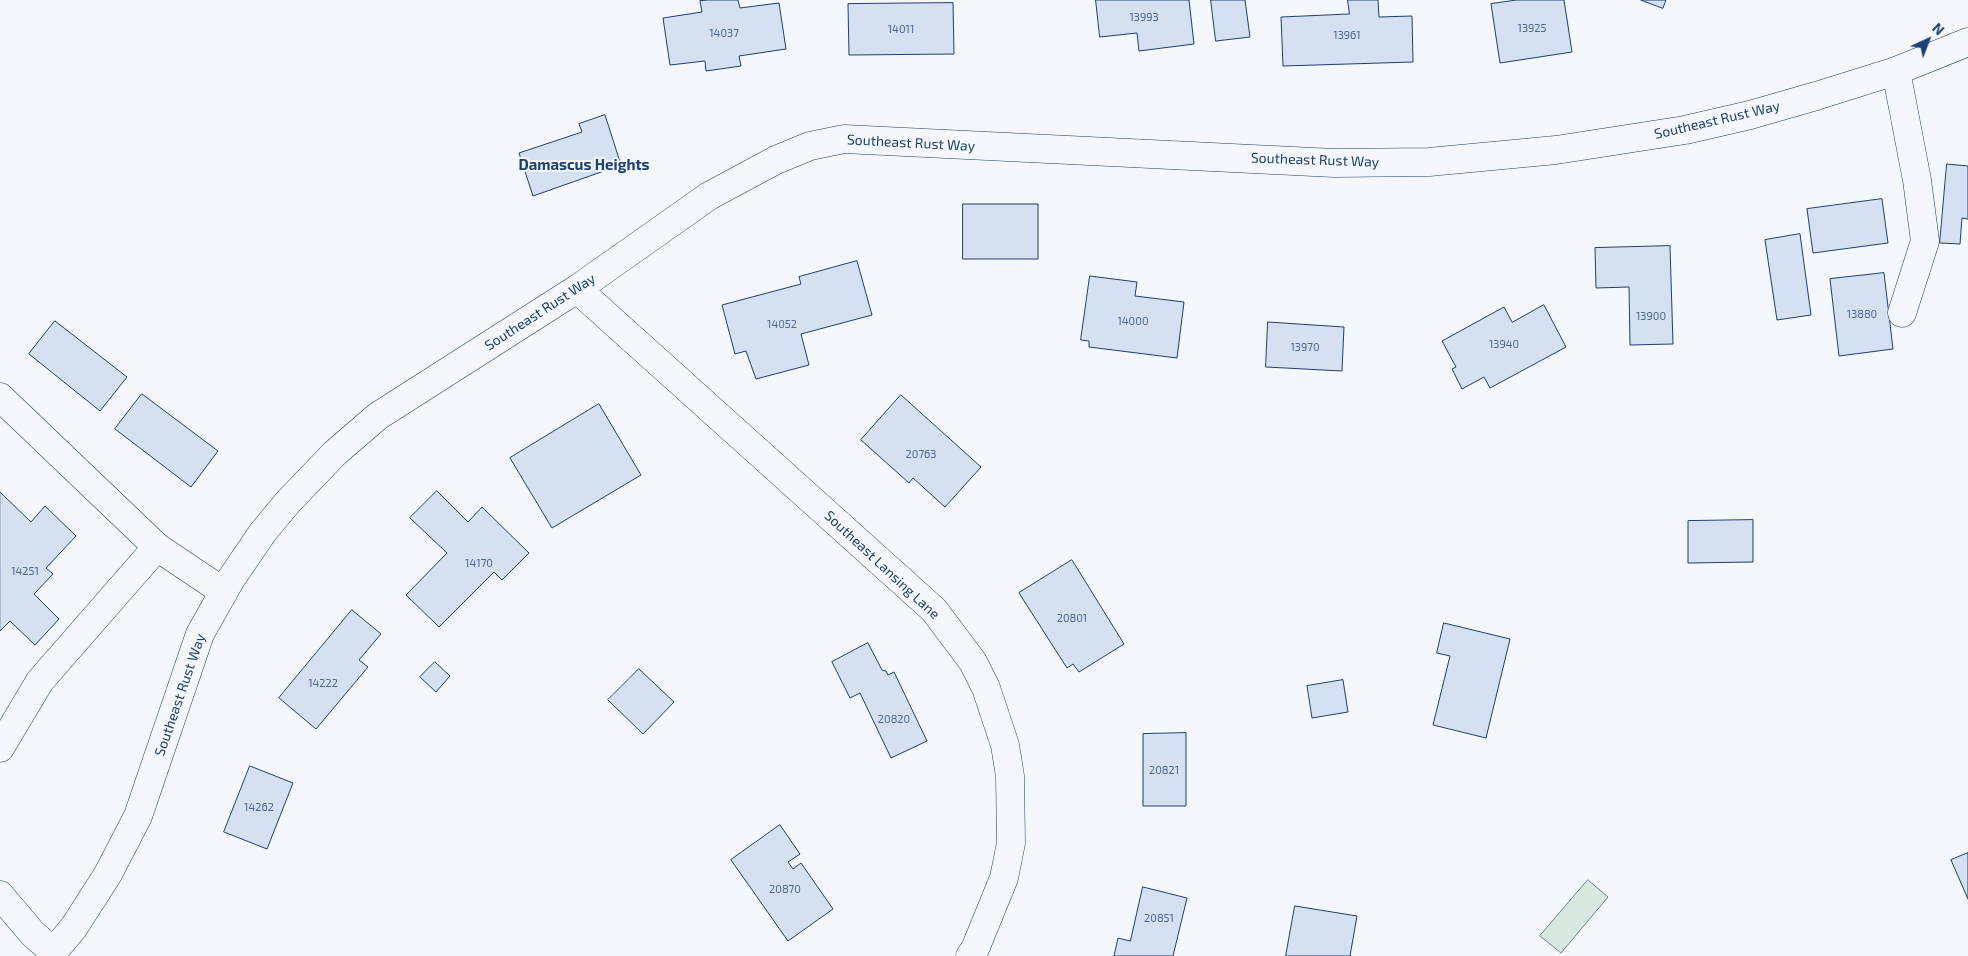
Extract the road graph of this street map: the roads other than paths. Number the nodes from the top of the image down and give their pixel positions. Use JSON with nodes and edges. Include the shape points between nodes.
{"nodes":[{"id":1,"x":1968,"y":42,"type":"edge"},
{"id":2,"x":1896,"y":71,"type":"junction"},
{"id":3,"x":577,"y":289,"type":"junction"},
{"id":4,"x":1902,"y":313,"type":"dead end"},
{"id":5,"x":0,"y":397,"type":"edge"},
{"id":6,"x":158,"y":547,"type":"junction"},
{"id":7,"x":224,"y":592,"type":"junction"},
{"id":8,"x":0,"y":748,"type":"edge"},
{"id":9,"x":0,"y":894,"type":"edge"},
{"id":10,"x":52,"y":954,"type":"edge"},
{"id":11,"x":970,"y":956,"type":"edge"}],
"edges":[{"from":1,"to":2,"type":"street","name":"Southeast Rust Way"},
{"from":2,"to":3,"type":"street","name":"Southeast Rust Way","via":[[1806,99],[1685,130],[1556,150],[1429,162],[1334,163],[844,139],[810,146],[776,160],[709,196]]},
{"from":2,"to":4,"type":"street","via":[[1925,241]]},
{"from":3,"to":7,"type":"street","name":"Southeast Rust Way","via":[[378,416],[288,502],[263,532]]},
{"from":3,"to":11,"type":"street","name":"Southeast Lansing Lane","via":[[926,604],[973,662],[997,716],[1005,745],[1010,776],[1011,843],[1004,878]]},
{"from":5,"to":6,"type":"street"},
{"from":6,"to":7,"type":"street"},
{"from":6,"to":8,"type":"street","via":[[40,681]]},
{"from":7,"to":10,"type":"street","name":"Southeast Rust Way","via":[[200,634],[138,816],[108,874],[74,927]]},
{"from":9,"to":10,"type":"street"}]}
